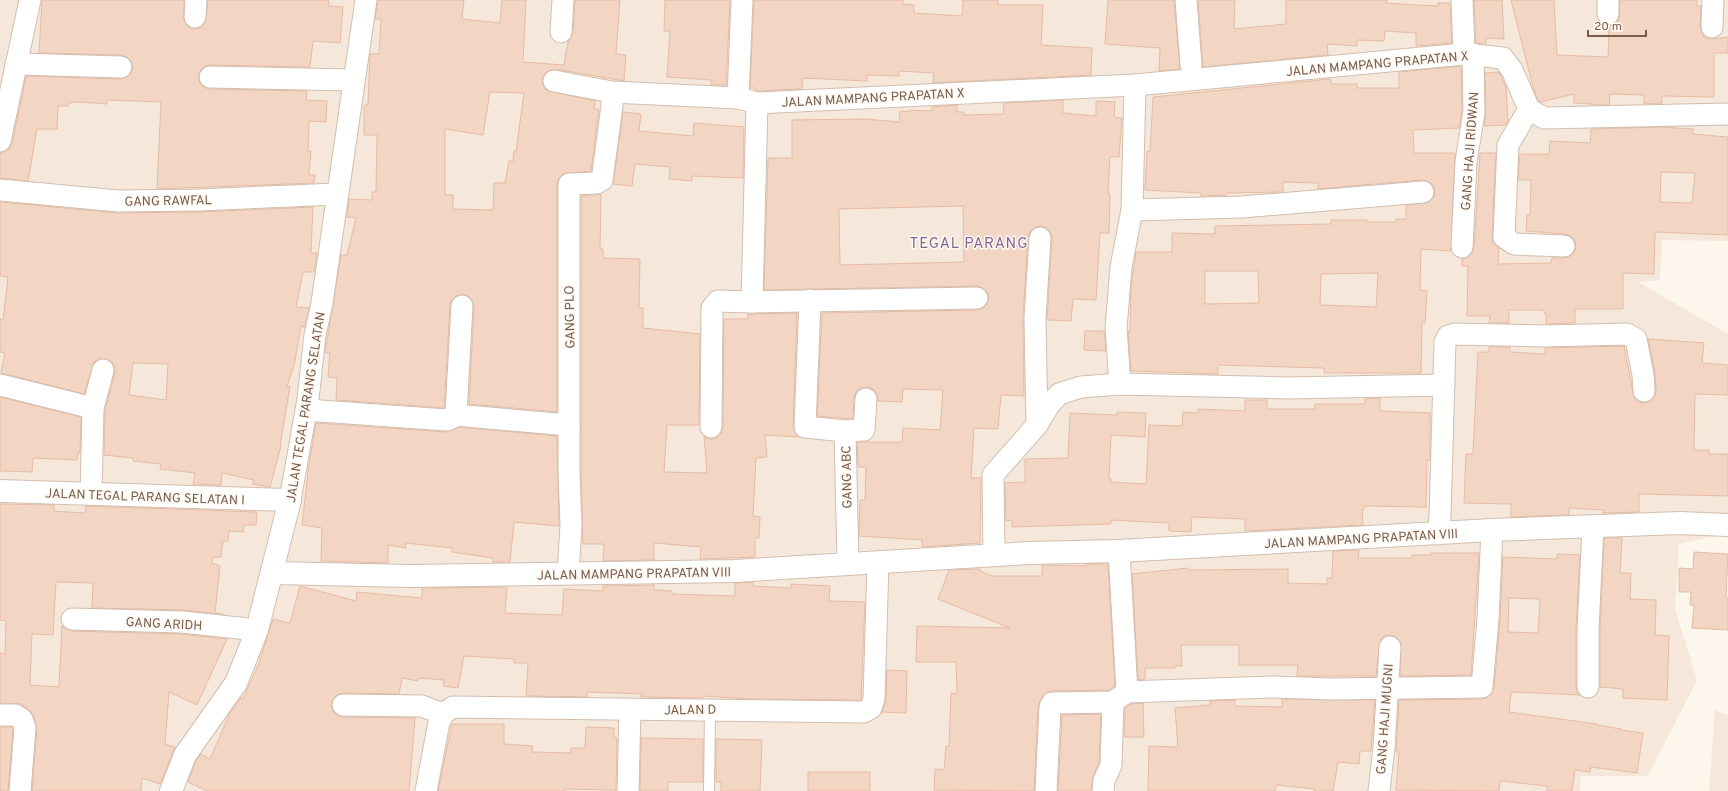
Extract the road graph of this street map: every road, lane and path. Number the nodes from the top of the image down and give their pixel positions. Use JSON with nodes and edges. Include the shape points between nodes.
{"nodes":[{"id":1,"x":30,"y":0,"type":"edge"},
{"id":2,"x":366,"y":0,"type":"edge"},
{"id":3,"x":563,"y":0,"type":"edge"},
{"id":4,"x":742,"y":0,"type":"edge"},
{"id":5,"x":1186,"y":0,"type":"edge"},
{"id":6,"x":1462,"y":0,"type":"edge"},
{"id":7,"x":1713,"y":0,"type":"edge"},
{"id":8,"x":1712,"y":27,"type":"dead end"},
{"id":9,"x":561,"y":32,"type":"dead end"},
{"id":10,"x":1469,"y":54,"type":"junction"},
{"id":11,"x":16,"y":64,"type":"junction"},
{"id":12,"x":1191,"y":65,"type":"dead end"},
{"id":13,"x":121,"y":67,"type":"dead end"},
{"id":14,"x":210,"y":77,"type":"dead end"},
{"id":15,"x":353,"y":80,"type":"junction"},
{"id":16,"x":554,"y":81,"type":"dead end"},
{"id":17,"x":1135,"y":85,"type":"junction"},
{"id":18,"x":612,"y":92,"type":"junction"},
{"id":19,"x":748,"y":101,"type":"junction"},
{"id":20,"x":1529,"y":109,"type":"junction"},
{"id":21,"x":1728,"y":114,"type":"edge"},
{"id":22,"x":0,"y":141,"type":"edge"},
{"id":23,"x":0,"y":190,"type":"edge"},
{"id":24,"x":1423,"y":192,"type":"dead end"},
{"id":25,"x":337,"y":194,"type":"junction"},
{"id":26,"x":1132,"y":210,"type":"junction"},
{"id":27,"x":1040,"y":238,"type":"dead end"},
{"id":28,"x":1564,"y":246,"type":"dead end"},
{"id":29,"x":1462,"y":247,"type":"dead end"},
{"id":30,"x":977,"y":298,"type":"dead end"},
{"id":31,"x":810,"y":300,"type":"junction"},
{"id":32,"x":752,"y":302,"type":"junction"},
{"id":33,"x":462,"y":306,"type":"dead end"},
{"id":34,"x":103,"y":370,"type":"dead end"},
{"id":35,"x":1120,"y":384,"type":"junction"},
{"id":36,"x":0,"y":385,"type":"edge"},
{"id":37,"x":1444,"y":385,"type":"junction"},
{"id":38,"x":1644,"y":391,"type":"dead end"},
{"id":39,"x":866,"y":399,"type":"dead end"},
{"id":40,"x":93,"y":408,"type":"junction"},
{"id":41,"x":306,"y":410,"type":"junction"},
{"id":42,"x":454,"y":415,"type":"junction"},
{"id":43,"x":569,"y":425,"type":"junction"},
{"id":44,"x":1037,"y":425,"type":"junction"},
{"id":45,"x":711,"y":428,"type":"dead end"},
{"id":46,"x":846,"y":431,"type":"junction"},
{"id":47,"x":0,"y":491,"type":"edge"},
{"id":48,"x":91,"y":494,"type":"junction"},
{"id":49,"x":290,"y":500,"type":"junction"},
{"id":50,"x":1728,"y":525,"type":"edge"},
{"id":51,"x":1593,"y":528,"type":"junction"},
{"id":52,"x":1492,"y":530,"type":"junction"},
{"id":53,"x":1438,"y":534,"type":"junction"},
{"id":54,"x":1118,"y":551,"type":"junction"},
{"id":55,"x":994,"y":555,"type":"junction"},
{"id":56,"x":878,"y":562,"type":"junction"},
{"id":57,"x":848,"y":564,"type":"junction"},
{"id":58,"x":272,"y":573,"type":"junction"},
{"id":59,"x":568,"y":574,"type":"junction"},
{"id":60,"x":72,"y":619,"type":"dead end"},
{"id":61,"x":256,"y":630,"type":"junction"},
{"id":62,"x":1390,"y":648,"type":"dead end"},
{"id":63,"x":1588,"y":687,"type":"dead end"},
{"id":64,"x":1387,"y":689,"type":"junction"},
{"id":65,"x":1120,"y":697,"type":"junction"},
{"id":66,"x":343,"y":705,"type":"dead end"},
{"id":67,"x":710,"y":709,"type":"junction"},
{"id":68,"x":630,"y":710,"type":"junction"},
{"id":69,"x":443,"y":714,"type":"junction"},
{"id":70,"x":0,"y":715,"type":"edge"},
{"id":71,"x":20,"y":791,"type":"edge"},
{"id":72,"x":171,"y":791,"type":"edge"},
{"id":73,"x":426,"y":791,"type":"edge"},
{"id":74,"x":628,"y":791,"type":"edge"},
{"id":75,"x":709,"y":791,"type":"edge"},
{"id":76,"x":1046,"y":791,"type":"edge"},
{"id":77,"x":1103,"y":791,"type":"edge"},
{"id":78,"x":1378,"y":791,"type":"edge"}],
"edges":[{"from":1,"to":11,"type":"street"},
{"from":2,"to":15,"type":"street","name":"JALAN TEGAL PARANG SELATAN"},
{"from":3,"to":9,"type":"street"},
{"from":4,"to":19,"type":"street"},
{"from":5,"to":12,"type":"street"},
{"from":6,"to":10,"type":"street","name":"GANG HAJI RIDWAN"},
{"from":7,"to":8,"type":"street"},
{"from":10,"to":17,"type":"street","name":"JALAN MAMPANG PRAPATAN X"},
{"from":10,"to":20,"type":"street","name":"JALAN MAMPANG PRAPATAN X","via":[[1504,58]]},
{"from":10,"to":29,"type":"street","name":"GANG HAJI RIDWAN","via":[[1474,112],[1466,162]]},
{"from":11,"to":13,"type":"street"},
{"from":11,"to":22,"type":"street"},
{"from":14,"to":15,"type":"street"},
{"from":15,"to":25,"type":"street","name":"JALAN TEGAL PARANG SELATAN"},
{"from":16,"to":18,"type":"street","name":"JALAN MAMPANG PRAPATAN X"},
{"from":17,"to":19,"type":"street","name":"JALAN MAMPANG PRAPATAN X"},
{"from":17,"to":26,"type":"street"},
{"from":18,"to":19,"type":"street","name":"JALAN MAMPANG PRAPATAN X"},
{"from":18,"to":43,"type":"street","name":"GANG PLO","via":[[602,180],[598,183],[569,184]]},
{"from":19,"to":32,"type":"street"},
{"from":20,"to":21,"type":"street","via":[[1544,118]]},
{"from":20,"to":28,"type":"street","via":[[1508,145],[1504,237],[1514,244]]},
{"from":23,"to":25,"type":"street","name":"GANG RAWFAL","via":[[118,201]]},
{"from":24,"to":26,"type":"street","via":[[1242,207]]},
{"from":25,"to":41,"type":"street","name":"JALAN TEGAL PARANG SELATAN"},
{"from":26,"to":35,"type":"street","via":[[1121,267],[1116,328]]},
{"from":27,"to":44,"type":"street","via":[[1035,327]]},
{"from":30,"to":31,"type":"street"},
{"from":31,"to":32,"type":"street"},
{"from":31,"to":46,"type":"street","name":"GANG ABC","via":[[805,427]]},
{"from":32,"to":45,"type":"street","via":[[718,301],[712,308]]},
{"from":33,"to":42,"type":"street"},
{"from":34,"to":40,"type":"street"},
{"from":35,"to":37,"type":"street","via":[[1289,388]]},
{"from":35,"to":44,"type":"street","via":[[1081,387],[1059,394]]},
{"from":36,"to":40,"type":"street"},
{"from":37,"to":38,"type":"street","via":[[1444,342],[1448,336],[1455,334],[1627,334],[1636,339]]},
{"from":37,"to":53,"type":"street"},
{"from":39,"to":46,"type":"street","via":[[864,430]]},
{"from":40,"to":48,"type":"street"},
{"from":41,"to":42,"type":"street","via":[[447,420]]},
{"from":41,"to":49,"type":"street","name":"JALAN TEGAL PARANG SELATAN"},
{"from":42,"to":43,"type":"street"},
{"from":43,"to":59,"type":"street","name":"GANG PLO","via":[[571,525]]},
{"from":44,"to":55,"type":"street","via":[[993,476]]},
{"from":46,"to":57,"type":"street","name":"GANG ABC"},
{"from":47,"to":48,"type":"street","name":"JALAN TEGAL PARANG SELATAN I"},
{"from":48,"to":49,"type":"street","name":"JALAN TEGAL PARANG SELATAN I"},
{"from":49,"to":58,"type":"street","name":"JALAN TEGAL PARANG SELATAN"},
{"from":50,"to":51,"type":"street","name":"JALAN MAMPANG PRAPATAN VIII","via":[[1680,523]]},
{"from":51,"to":52,"type":"street","name":"JALAN MAMPANG PRAPATAN VIII"},
{"from":51,"to":63,"type":"street"},
{"from":52,"to":53,"type":"street","name":"JALAN MAMPANG PRAPATAN VIII"},
{"from":52,"to":64,"type":"street","via":[[1482,687]]},
{"from":53,"to":54,"type":"street","name":"JALAN MAMPANG PRAPATAN VIII"},
{"from":54,"to":55,"type":"street","name":"JALAN MAMPANG PRAPATAN VIII"},
{"from":54,"to":65,"type":"street"},
{"from":55,"to":56,"type":"street","name":"JALAN MAMPANG PRAPATAN VIII"},
{"from":56,"to":57,"type":"street","name":"JALAN MAMPANG PRAPATAN VIII"},
{"from":56,"to":67,"type":"street","name":"JALAN D","via":[[874,699],[871,708],[864,712],[848,713],[817,710]]},
{"from":57,"to":59,"type":"street","name":"JALAN MAMPANG PRAPATAN VIII","via":[[734,571]]},
{"from":58,"to":59,"type":"street","name":"JALAN MAMPANG PRAPATAN VIII","via":[[410,576]]},
{"from":58,"to":61,"type":"street","name":"JALAN TEGAL PARANG SELATAN"},
{"from":60,"to":61,"type":"street","name":"GANG ARIDH","via":[[182,622]]},
{"from":61,"to":72,"type":"street","name":"JALAN TEGAL PARANG SELATAN","via":[[236,683],[185,755]]},
{"from":62,"to":64,"type":"street","name":"GANG HAJI MUGNI"},
{"from":64,"to":65,"type":"street","via":[[1273,687]]},
{"from":64,"to":78,"type":"street","name":"GANG HAJI MUGNI","via":[[1384,747]]},
{"from":65,"to":76,"type":"street","via":[[1050,704]]},
{"from":65,"to":77,"type":"street","via":[[1111,765]]},
{"from":66,"to":69,"type":"street","via":[[422,706]]},
{"from":67,"to":68,"type":"street","name":"JALAN D"},
{"from":67,"to":75,"type":"lane"},
{"from":68,"to":69,"type":"street","name":"JALAN D","via":[[470,706],[453,707]]},
{"from":68,"to":74,"type":"street"},
{"from":69,"to":73,"type":"street","via":[[439,722]]},
{"from":70,"to":71,"type":"street","via":[[15,715],[22,719],[25,728]]}]}
